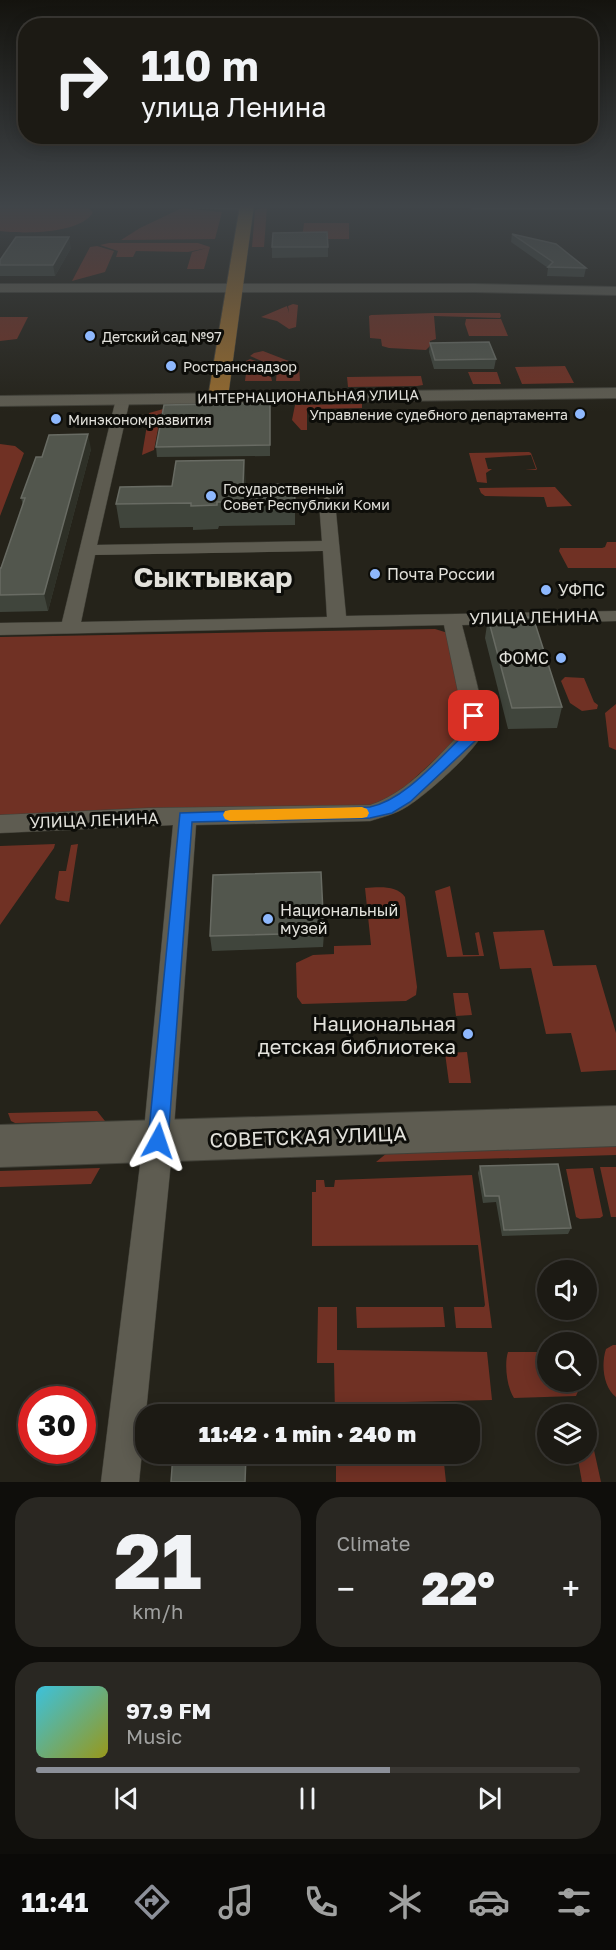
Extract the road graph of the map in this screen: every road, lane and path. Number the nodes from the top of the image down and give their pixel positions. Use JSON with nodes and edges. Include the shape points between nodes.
{"nodes":[{"id":1,"x":235,"y":274,"type":"edge"},
{"id":2,"x":233,"y":287,"type":"junction"},
{"id":3,"x":0,"y":288,"type":"edge"},
{"id":4,"x":616,"y":291,"type":"edge"},
{"id":5,"x":616,"y":393,"type":"edge"},
{"id":6,"x":218,"y":397,"type":"junction"},
{"id":7,"x":123,"y":399,"type":"junction"},
{"id":8,"x":0,"y":401,"type":"edge"},
{"id":9,"x":327,"y":502,"type":"dead end"},
{"id":10,"x":331,"y":546,"type":"junction"},
{"id":11,"x":89,"y":550,"type":"junction"},
{"id":12,"x":616,"y":616,"type":"edge"},
{"id":13,"x":452,"y":619,"type":"junction"},
{"id":14,"x":337,"y":622,"type":"junction"},
{"id":15,"x":70,"y":628,"type":"junction"},
{"id":16,"x":0,"y":629,"type":"edge"},
{"id":17,"x":185,"y":817,"type":"junction"},
{"id":18,"x":0,"y":824,"type":"edge"},
{"id":19,"x":616,"y":1126,"type":"edge"},
{"id":20,"x":158,"y":1141,"type":"junction"},
{"id":21,"x":0,"y":1146,"type":"edge"},
{"id":22,"x":120,"y":1482,"type":"edge"}],
"edges":[{"from":1,"to":2,"type":"main road"},
{"from":2,"to":3,"type":"main road"},
{"from":2,"to":4,"type":"main road"},
{"from":2,"to":6,"type":"main road"},
{"from":5,"to":6,"type":"main road","name":"ИНТЕРНАЦИОНАЛЬНАЯ УЛИЦА"},
{"from":6,"to":7,"type":"main road","name":"ИНТЕРНАЦИОНАЛЬНАЯ УЛИЦА"},
{"from":7,"to":8,"type":"main road","name":"ИНТЕРНАЦИОНАЛЬНАЯ УЛИЦА"},
{"from":7,"to":11,"type":"street"},
{"from":9,"to":10,"type":"street"},
{"from":10,"to":11,"type":"street"},
{"from":10,"to":14,"type":"street"},
{"from":11,"to":15,"type":"street"},
{"from":12,"to":13,"type":"street","name":"УЛИЦА ЛЕНИНА"},
{"from":13,"to":14,"type":"street","name":"УЛИЦА ЛЕНИНА"},
{"from":13,"to":17,"type":"street","name":"УЛИЦА ЛЕНИНА","via":[[475,726],[470,737],[405,798],[387,809],[370,813]]},
{"from":14,"to":15,"type":"street","name":"УЛИЦА ЛЕНИНА"},
{"from":15,"to":16,"type":"street","name":"УЛИЦА ЛЕНИНА"},
{"from":17,"to":18,"type":"street","name":"УЛИЦА ЛЕНИНА"},
{"from":17,"to":20,"type":"street"},
{"from":19,"to":20,"type":"main road","name":"СОВЕТСКАЯ УЛИЦА"},
{"from":20,"to":21,"type":"main road","name":"СОВЕТСКАЯ УЛИЦА"},
{"from":20,"to":22,"type":"street"}]}
